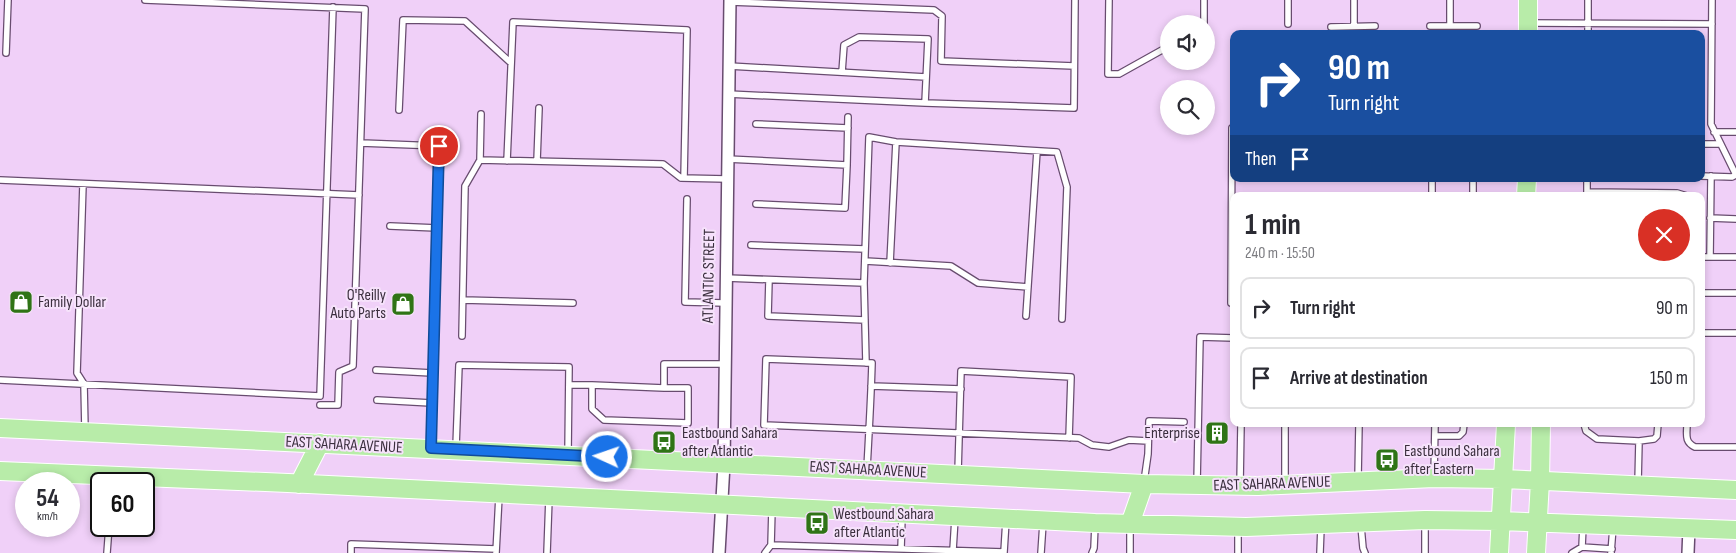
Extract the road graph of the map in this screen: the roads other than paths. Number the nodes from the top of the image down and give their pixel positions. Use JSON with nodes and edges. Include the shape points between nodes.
{"nodes":[{"id":1,"x":8,"y":0,"type":"edge"},
{"id":2,"x":145,"y":0,"type":"edge"},
{"id":3,"x":1075,"y":0,"type":"edge"},
{"id":4,"x":1109,"y":0,"type":"edge"},
{"id":5,"x":1204,"y":0,"type":"edge"},
{"id":6,"x":1288,"y":0,"type":"edge"},
{"id":7,"x":1354,"y":0,"type":"edge"},
{"id":8,"x":1450,"y":0,"type":"edge"},
{"id":9,"x":1528,"y":0,"type":"edge"},
{"id":10,"x":1588,"y":0,"type":"edge"},
{"id":11,"x":1712,"y":0,"type":"edge"},
{"id":12,"x":730,"y":1,"type":"edge"},
{"id":13,"x":333,"y":7,"type":"junction"},
{"id":14,"x":1204,"y":15,"type":"edge"},
{"id":15,"x":1288,"y":24,"type":"dead end"},
{"id":16,"x":1588,"y":24,"type":"junction"},
{"id":17,"x":1712,"y":24,"type":"junction"},
{"id":18,"x":1331,"y":26,"type":"dead end"},
{"id":19,"x":1354,"y":26,"type":"junction"},
{"id":20,"x":1376,"y":26,"type":"dead end"},
{"id":21,"x":1430,"y":26,"type":"dead end"},
{"id":22,"x":1450,"y":26,"type":"junction"},
{"id":23,"x":1477,"y":26,"type":"dead end"},
{"id":24,"x":1528,"y":28,"type":"edge"},
{"id":25,"x":1588,"y":30,"type":"edge"},
{"id":26,"x":1160,"y":51,"type":"edge"},
{"id":27,"x":6,"y":53,"type":"dead end"},
{"id":28,"x":511,"y":63,"type":"junction"},
{"id":29,"x":729,"y":66,"type":"junction"},
{"id":30,"x":1074,"y":66,"type":"junction"},
{"id":31,"x":842,"y":72,"type":"junction"},
{"id":32,"x":926,"y":77,"type":"junction"},
{"id":33,"x":728,"y":94,"type":"junction"},
{"id":34,"x":925,"y":103,"type":"junction"},
{"id":35,"x":539,"y":108,"type":"dead end"},
{"id":36,"x":399,"y":110,"type":"dead end"},
{"id":37,"x":481,"y":114,"type":"dead end"},
{"id":38,"x":848,"y":117,"type":"dead end"},
{"id":39,"x":756,"y":124,"type":"dead end"},
{"id":40,"x":848,"y":128,"type":"junction"},
{"id":41,"x":1714,"y":132,"type":"junction"},
{"id":42,"x":1736,"y":132,"type":"edge"},
{"id":43,"x":896,"y":142,"type":"junction"},
{"id":44,"x":361,"y":143,"type":"junction"},
{"id":45,"x":1705,"y":144,"type":"edge"},
{"id":46,"x":1720,"y":144,"type":"junction"},
{"id":47,"x":1037,"y":151,"type":"junction"},
{"id":48,"x":727,"y":159,"type":"junction"},
{"id":49,"x":480,"y":160,"type":"junction"},
{"id":50,"x":507,"y":161,"type":"junction"},
{"id":51,"x":537,"y":161,"type":"junction"},
{"id":52,"x":847,"y":165,"type":"junction"},
{"id":53,"x":1736,"y":175,"type":"edge"},
{"id":54,"x":1705,"y":176,"type":"edge"},
{"id":55,"x":1710,"y":176,"type":"junction"},
{"id":56,"x":684,"y":178,"type":"junction"},
{"id":57,"x":727,"y":179,"type":"junction"},
{"id":58,"x":0,"y":180,"type":"edge"},
{"id":59,"x":83,"y":184,"type":"junction"},
{"id":60,"x":326,"y":194,"type":"junction"},
{"id":61,"x":360,"y":195,"type":"junction"},
{"id":62,"x":687,"y":199,"type":"dead end"},
{"id":63,"x":756,"y":204,"type":"dead end"},
{"id":64,"x":1710,"y":218,"type":"junction"},
{"id":65,"x":1736,"y":219,"type":"edge"},
{"id":66,"x":390,"y":226,"type":"dead end"},
{"id":67,"x":437,"y":228,"type":"junction"},
{"id":68,"x":1705,"y":228,"type":"edge"},
{"id":69,"x":1710,"y":228,"type":"junction"},
{"id":70,"x":751,"y":245,"type":"dead end"},
{"id":71,"x":865,"y":249,"type":"junction"},
{"id":72,"x":1705,"y":257,"type":"edge"},
{"id":73,"x":1710,"y":257,"type":"junction"},
{"id":74,"x":1736,"y":257,"type":"edge"},
{"id":75,"x":865,"y":261,"type":"junction"},
{"id":76,"x":890,"y":263,"type":"junction"},
{"id":77,"x":726,"y":278,"type":"junction"},
{"id":78,"x":769,"y":280,"type":"junction"},
{"id":79,"x":864,"y":283,"type":"junction"},
{"id":80,"x":1028,"y":286,"type":"junction"},
{"id":81,"x":1705,"y":293,"type":"edge"},
{"id":82,"x":1736,"y":294,"type":"edge"},
{"id":83,"x":463,"y":300,"type":"junction"},
{"id":84,"x":573,"y":303,"type":"dead end"},
{"id":85,"x":725,"y":303,"type":"junction"},
{"id":86,"x":1026,"y":316,"type":"dead end"},
{"id":87,"x":1062,"y":319,"type":"dead end"},
{"id":88,"x":865,"y":320,"type":"junction"},
{"id":89,"x":1705,"y":333,"type":"edge"},
{"id":90,"x":1736,"y":333,"type":"edge"},
{"id":91,"x":462,"y":336,"type":"dead end"},
{"id":92,"x":1230,"y":338,"type":"edge"},
{"id":93,"x":866,"y":363,"type":"junction"},
{"id":94,"x":724,"y":364,"type":"junction"},
{"id":95,"x":376,"y":370,"type":"dead end"},
{"id":96,"x":432,"y":373,"type":"junction"},
{"id":97,"x":0,"y":380,"type":"edge"},
{"id":98,"x":84,"y":384,"type":"junction"},
{"id":99,"x":569,"y":385,"type":"junction"},
{"id":100,"x":592,"y":385,"type":"junction"},
{"id":101,"x":871,"y":386,"type":"junction"},
{"id":102,"x":664,"y":388,"type":"junction"},
{"id":103,"x":961,"y":389,"type":"junction"},
{"id":104,"x":377,"y":400,"type":"dead end"},
{"id":105,"x":431,"y":403,"type":"junction"},
{"id":106,"x":320,"y":405,"type":"dead end"},
{"id":107,"x":1184,"y":422,"type":"dead end"},
{"id":108,"x":1241,"y":427,"type":"edge"},
{"id":109,"x":1285,"y":427,"type":"edge"},
{"id":110,"x":1359,"y":427,"type":"edge"},
{"id":111,"x":1434,"y":427,"type":"edge"},
{"id":112,"x":1464,"y":427,"type":"edge"},
{"id":113,"x":1506,"y":427,"type":"edge"},
{"id":114,"x":1541,"y":427,"type":"edge"},
{"id":115,"x":1585,"y":427,"type":"edge"},
{"id":116,"x":1658,"y":427,"type":"edge"},
{"id":117,"x":1687,"y":427,"type":"edge"},
{"id":118,"x":0,"y":428,"type":"edge"},
{"id":119,"x":869,"y":429,"type":"junction"},
{"id":120,"x":86,"y":432,"type":"junction"},
{"id":121,"x":959,"y":433,"type":"junction"},
{"id":122,"x":1434,"y":436,"type":"junction"},
{"id":123,"x":1069,"y":438,"type":"junction"},
{"id":124,"x":1148,"y":440,"type":"junction"},
{"id":125,"x":1639,"y":440,"type":"junction"},
{"id":126,"x":320,"y":443,"type":"junction"},
{"id":127,"x":1736,"y":447,"type":"edge"},
{"id":128,"x":431,"y":448,"type":"junction"},
{"id":129,"x":456,"y":450,"type":"junction"},
{"id":130,"x":568,"y":455,"type":"junction"},
{"id":131,"x":724,"y":464,"type":"junction"},
{"id":132,"x":866,"y":470,"type":"junction"},
{"id":133,"x":0,"y":471,"type":"edge"},
{"id":134,"x":958,"y":474,"type":"junction"},
{"id":135,"x":90,"y":478,"type":"edge"},
{"id":136,"x":1434,"y":478,"type":"junction"},
{"id":137,"x":1503,"y":479,"type":"junction"},
{"id":138,"x":1358,"y":480,"type":"junction"},
{"id":139,"x":155,"y":481,"type":"edge"},
{"id":140,"x":1540,"y":481,"type":"junction"},
{"id":141,"x":300,"y":484,"type":"junction"},
{"id":142,"x":1144,"y":484,"type":"junction"},
{"id":143,"x":1285,"y":484,"type":"junction"},
{"id":144,"x":1197,"y":485,"type":"junction"},
{"id":145,"x":1638,"y":485,"type":"junction"},
{"id":146,"x":1240,"y":486,"type":"junction"},
{"id":147,"x":1736,"y":490,"type":"edge"},
{"id":148,"x":499,"y":494,"type":"junction"},
{"id":149,"x":549,"y":496,"type":"junction"},
{"id":150,"x":721,"y":504,"type":"junction"},
{"id":151,"x":772,"y":507,"type":"junction"},
{"id":152,"x":902,"y":514,"type":"junction"},
{"id":153,"x":955,"y":516,"type":"junction"},
{"id":154,"x":1006,"y":519,"type":"junction"},
{"id":155,"x":1426,"y":520,"type":"junction"},
{"id":156,"x":1043,"y":521,"type":"junction"},
{"id":157,"x":1500,"y":521,"type":"junction"},
{"id":158,"x":1538,"y":521,"type":"junction"},
{"id":159,"x":1095,"y":523,"type":"junction"},
{"id":160,"x":1360,"y":523,"type":"junction"},
{"id":161,"x":1583,"y":523,"type":"junction"},
{"id":162,"x":1130,"y":524,"type":"junction"},
{"id":163,"x":1321,"y":525,"type":"junction"},
{"id":164,"x":1613,"y":525,"type":"junction"},
{"id":165,"x":1238,"y":527,"type":"junction"},
{"id":166,"x":1689,"y":528,"type":"junction"},
{"id":167,"x":1736,"y":530,"type":"edge"},
{"id":168,"x":109,"y":537,"type":"edge"},
{"id":169,"x":772,"y":545,"type":"junction"},
{"id":170,"x":1582,"y":547,"type":"junction"},
{"id":171,"x":901,"y":549,"type":"junction"},
{"id":172,"x":953,"y":550,"type":"junction"},
{"id":173,"x":496,"y":551,"type":"edge"},
{"id":174,"x":1612,"y":551,"type":"edge"},
{"id":175,"x":108,"y":553,"type":"edge"},
{"id":176,"x":351,"y":553,"type":"edge"},
{"id":177,"x":547,"y":553,"type":"edge"},
{"id":178,"x":719,"y":553,"type":"edge"},
{"id":179,"x":765,"y":553,"type":"edge"},
{"id":180,"x":1042,"y":553,"type":"edge"},
{"id":181,"x":1092,"y":553,"type":"edge"},
{"id":182,"x":1130,"y":553,"type":"edge"},
{"id":183,"x":1238,"y":553,"type":"edge"},
{"id":184,"x":1320,"y":553,"type":"edge"},
{"id":185,"x":1364,"y":553,"type":"edge"},
{"id":186,"x":1424,"y":553,"type":"edge"},
{"id":187,"x":1499,"y":553,"type":"edge"},
{"id":188,"x":1536,"y":553,"type":"edge"},
{"id":189,"x":1572,"y":553,"type":"edge"},
{"id":190,"x":1688,"y":553,"type":"edge"}],
"edges":[{"from":1,"to":27,"type":"lane"},
{"from":2,"to":13,"type":"lane"},
{"from":3,"to":30,"type":"lane"},
{"from":4,"to":26,"type":"lane","via":[[1108,74],[1119,74]]},
{"from":5,"to":14,"type":"lane"},
{"from":6,"to":15,"type":"lane"},
{"from":7,"to":19,"type":"lane"},
{"from":8,"to":22,"type":"lane"},
{"from":9,"to":24,"type":"main road"},
{"from":10,"to":16,"type":"lane"},
{"from":11,"to":17,"type":"lane"},
{"from":12,"to":29,"type":"street","name":"ATLANTIC STREET"},
{"from":12,"to":30,"type":"lane","via":[[934,10],[942,16],[941,61]]},
{"from":13,"to":44,"type":"lane","via":[[365,8]]},
{"from":13,"to":60,"type":"lane"},
{"from":16,"to":17,"type":"lane"},
{"from":16,"to":24,"type":"lane"},
{"from":16,"to":25,"type":"lane"},
{"from":17,"to":41,"type":"lane","via":[[1711,124]]},
{"from":18,"to":19,"type":"lane"},
{"from":19,"to":20,"type":"lane"},
{"from":21,"to":22,"type":"lane"},
{"from":22,"to":23,"type":"lane"},
{"from":28,"to":36,"type":"lane","via":[[465,21],[403,20]]},
{"from":28,"to":50,"type":"lane"},
{"from":28,"to":56,"type":"lane","via":[[513,22],[687,30]]},
{"from":29,"to":31,"type":"lane"},
{"from":29,"to":33,"type":"street","name":"ATLANTIC STREET"},
{"from":30,"to":34,"type":"lane","via":[[1074,108]]},
{"from":31,"to":32,"type":"lane"},
{"from":31,"to":32,"type":"lane","via":[[844,45],[859,37],[928,39]]},
{"from":32,"to":34,"type":"lane"},
{"from":33,"to":34,"type":"lane"},
{"from":33,"to":48,"type":"street","name":"ATLANTIC STREET"},
{"from":35,"to":51,"type":"lane"},
{"from":37,"to":49,"type":"lane"},
{"from":38,"to":40,"type":"lane"},
{"from":39,"to":40,"type":"lane"},
{"from":40,"to":52,"type":"lane"},
{"from":41,"to":42,"type":"lane"},
{"from":41,"to":46,"type":"lane"},
{"from":43,"to":47,"type":"lane"},
{"from":43,"to":71,"type":"lane","via":[[869,137]]},
{"from":43,"to":76,"type":"lane"},
{"from":44,"to":61,"type":"lane"},
{"from":44,"to":67,"type":"lane","via":[[439,146]]},
{"from":45,"to":46,"type":"lane"},
{"from":46,"to":53,"type":"lane"},
{"from":47,"to":80,"type":"lane"},
{"from":47,"to":87,"type":"lane","via":[[1057,152],[1067,187]]},
{"from":48,"to":52,"type":"lane"},
{"from":48,"to":57,"type":"street","name":"ATLANTIC STREET"},
{"from":49,"to":50,"type":"lane"},
{"from":49,"to":83,"type":"lane","via":[[465,186]]},
{"from":50,"to":51,"type":"lane"},
{"from":51,"to":56,"type":"lane","via":[[663,164]]},
{"from":52,"to":63,"type":"lane","via":[[845,208]]},
{"from":53,"to":55,"type":"lane"},
{"from":54,"to":55,"type":"lane"},
{"from":55,"to":64,"type":"lane"},
{"from":56,"to":57,"type":"lane"},
{"from":57,"to":77,"type":"street","name":"ATLANTIC STREET"},
{"from":58,"to":59,"type":"lane"},
{"from":59,"to":60,"type":"lane"},
{"from":59,"to":98,"type":"lane","via":[[77,373]]},
{"from":60,"to":61,"type":"lane"},
{"from":60,"to":98,"type":"lane","via":[[320,396]]},
{"from":61,"to":106,"type":"lane","via":[[353,366],[339,372],[338,405]]},
{"from":62,"to":85,"type":"lane","via":[[685,302]]},
{"from":64,"to":65,"type":"lane"},
{"from":64,"to":69,"type":"lane"},
{"from":66,"to":67,"type":"lane"},
{"from":67,"to":96,"type":"lane"},
{"from":68,"to":69,"type":"lane"},
{"from":69,"to":73,"type":"lane"},
{"from":70,"to":71,"type":"lane"},
{"from":71,"to":75,"type":"lane"},
{"from":72,"to":73,"type":"lane"},
{"from":73,"to":74,"type":"lane"},
{"from":75,"to":76,"type":"lane"},
{"from":75,"to":79,"type":"lane"},
{"from":76,"to":80,"type":"lane","via":[[951,266],[978,283]]},
{"from":77,"to":78,"type":"lane"},
{"from":77,"to":85,"type":"street","name":"ATLANTIC STREET"},
{"from":78,"to":79,"type":"lane"},
{"from":78,"to":88,"type":"lane","via":[[768,316]]},
{"from":79,"to":88,"type":"lane"},
{"from":80,"to":86,"type":"lane"},
{"from":81,"to":82,"type":"lane"},
{"from":83,"to":84,"type":"lane"},
{"from":83,"to":91,"type":"lane"},
{"from":85,"to":94,"type":"street","name":"ATLANTIC STREET"},
{"from":88,"to":93,"type":"lane"},
{"from":89,"to":90,"type":"lane"},
{"from":92,"to":144,"type":"lane","via":[[1200,337]]},
{"from":93,"to":101,"type":"lane","via":[[872,363]]},
{"from":93,"to":119,"type":"lane","via":[[766,359],[764,425]]},
{"from":94,"to":102,"type":"lane","via":[[664,364]]},
{"from":94,"to":131,"type":"street","name":"ATLANTIC STREET"},
{"from":95,"to":96,"type":"lane"},
{"from":96,"to":105,"type":"lane"},
{"from":97,"to":98,"type":"lane"},
{"from":98,"to":120,"type":"lane"},
{"from":99,"to":100,"type":"lane"},
{"from":99,"to":129,"type":"lane","via":[[569,367],[459,365]]},
{"from":99,"to":130,"type":"lane"},
{"from":100,"to":102,"type":"lane"},
{"from":100,"to":102,"type":"lane","via":[[592,409],[604,420],[688,423],[688,388]]},
{"from":101,"to":103,"type":"lane"},
{"from":101,"to":119,"type":"lane"},
{"from":103,"to":121,"type":"lane"},
{"from":103,"to":123,"type":"lane","via":[[961,371],[1071,377]]},
{"from":104,"to":105,"type":"lane"},
{"from":105,"to":128,"type":"lane"},
{"from":107,"to":124,"type":"lane","via":[[1148,421]]},
{"from":108,"to":146,"type":"lane"},
{"from":109,"to":143,"type":"lane"},
{"from":110,"to":138,"type":"lane"},
{"from":111,"to":122,"type":"lane"},
{"from":112,"to":122,"type":"lane","via":[[1458,436]]},
{"from":113,"to":137,"type":"main road"},
{"from":114,"to":140,"type":"main road"},
{"from":115,"to":125,"type":"lane","via":[[1597,439]]},
{"from":116,"to":125,"type":"lane","via":[[1654,439]]},
{"from":117,"to":127,"type":"lane","via":[[1687,440],[1695,447]]},
{"from":118,"to":120,"type":"main road","name":"EAST SAHARA AVENUE"},
{"from":119,"to":121,"type":"lane"},
{"from":119,"to":132,"type":"lane"},
{"from":120,"to":126,"type":"main road","name":"EAST SAHARA AVENUE"},
{"from":121,"to":123,"type":"lane"},
{"from":121,"to":134,"type":"lane"},
{"from":122,"to":136,"type":"lane"},
{"from":123,"to":124,"type":"lane","via":[[1109,447],[1129,440]]},
{"from":124,"to":142,"type":"lane"},
{"from":125,"to":145,"type":"lane"},
{"from":126,"to":128,"type":"main road","name":"EAST SAHARA AVENUE"},
{"from":126,"to":141,"type":"main road"},
{"from":128,"to":129,"type":"main road","name":"EAST SAHARA AVENUE"},
{"from":129,"to":130,"type":"main road","name":"EAST SAHARA AVENUE"},
{"from":130,"to":131,"type":"main road","name":"EAST SAHARA AVENUE"},
{"from":131,"to":132,"type":"main road","name":"EAST SAHARA AVENUE"},
{"from":131,"to":150,"type":"street","name":"ATLANTIC STREET"},
{"from":132,"to":134,"type":"main road","name":"EAST SAHARA AVENUE"},
{"from":133,"to":135,"type":"main road"},
{"from":134,"to":142,"type":"main road","name":"EAST SAHARA AVENUE"},
{"from":136,"to":137,"type":"main road","name":"EAST SAHARA AVENUE"},
{"from":136,"to":138,"type":"main road","name":"EAST SAHARA AVENUE"},
{"from":137,"to":140,"type":"main road","name":"EAST SAHARA AVENUE"},
{"from":137,"to":157,"type":"main road"},
{"from":138,"to":143,"type":"main road","name":"EAST SAHARA AVENUE"},
{"from":139,"to":141,"type":"main road"},
{"from":140,"to":145,"type":"main road","name":"EAST SAHARA AVENUE"},
{"from":140,"to":158,"type":"main road"},
{"from":141,"to":148,"type":"main road"},
{"from":142,"to":144,"type":"main road","name":"EAST SAHARA AVENUE"},
{"from":142,"to":162,"type":"main road"},
{"from":143,"to":146,"type":"main road","name":"EAST SAHARA AVENUE"},
{"from":144,"to":146,"type":"main road","name":"EAST SAHARA AVENUE"},
{"from":145,"to":147,"type":"main road","name":"EAST SAHARA AVENUE"},
{"from":148,"to":149,"type":"main road"},
{"from":148,"to":173,"type":"lane"},
{"from":149,"to":150,"type":"main road"},
{"from":149,"to":177,"type":"lane"},
{"from":150,"to":151,"type":"main road"},
{"from":150,"to":178,"type":"street","name":"ATLANTIC STREET"},
{"from":151,"to":152,"type":"main road"},
{"from":151,"to":169,"type":"lane"},
{"from":152,"to":153,"type":"main road"},
{"from":152,"to":171,"type":"lane"},
{"from":153,"to":154,"type":"main road"},
{"from":153,"to":172,"type":"lane"},
{"from":154,"to":156,"type":"main road"},
{"from":154,"to":172,"type":"lane","via":[[1004,552]]},
{"from":155,"to":157,"type":"main road"},
{"from":155,"to":160,"type":"main road"},
{"from":155,"to":186,"type":"lane"},
{"from":156,"to":159,"type":"main road"},
{"from":156,"to":180,"type":"lane"},
{"from":157,"to":158,"type":"main road"},
{"from":157,"to":187,"type":"main road"},
{"from":158,"to":161,"type":"main road"},
{"from":158,"to":188,"type":"main road"},
{"from":159,"to":162,"type":"main road"},
{"from":159,"to":181,"type":"lane"},
{"from":160,"to":163,"type":"main road"},
{"from":160,"to":185,"type":"lane"},
{"from":161,"to":164,"type":"main road"},
{"from":161,"to":170,"type":"lane"},
{"from":162,"to":165,"type":"main road"},
{"from":162,"to":182,"type":"lane"},
{"from":163,"to":165,"type":"main road"},
{"from":163,"to":184,"type":"lane"},
{"from":164,"to":166,"type":"main road"},
{"from":164,"to":174,"type":"lane"},
{"from":165,"to":183,"type":"lane"},
{"from":166,"to":167,"type":"main road"},
{"from":166,"to":190,"type":"street"},
{"from":168,"to":175,"type":"lane"},
{"from":169,"to":171,"type":"lane"},
{"from":169,"to":179,"type":"lane"},
{"from":170,"to":174,"type":"lane"},
{"from":170,"to":189,"type":"lane"},
{"from":171,"to":172,"type":"lane"},
{"from":173,"to":176,"type":"lane","via":[[351,544]]}]}
